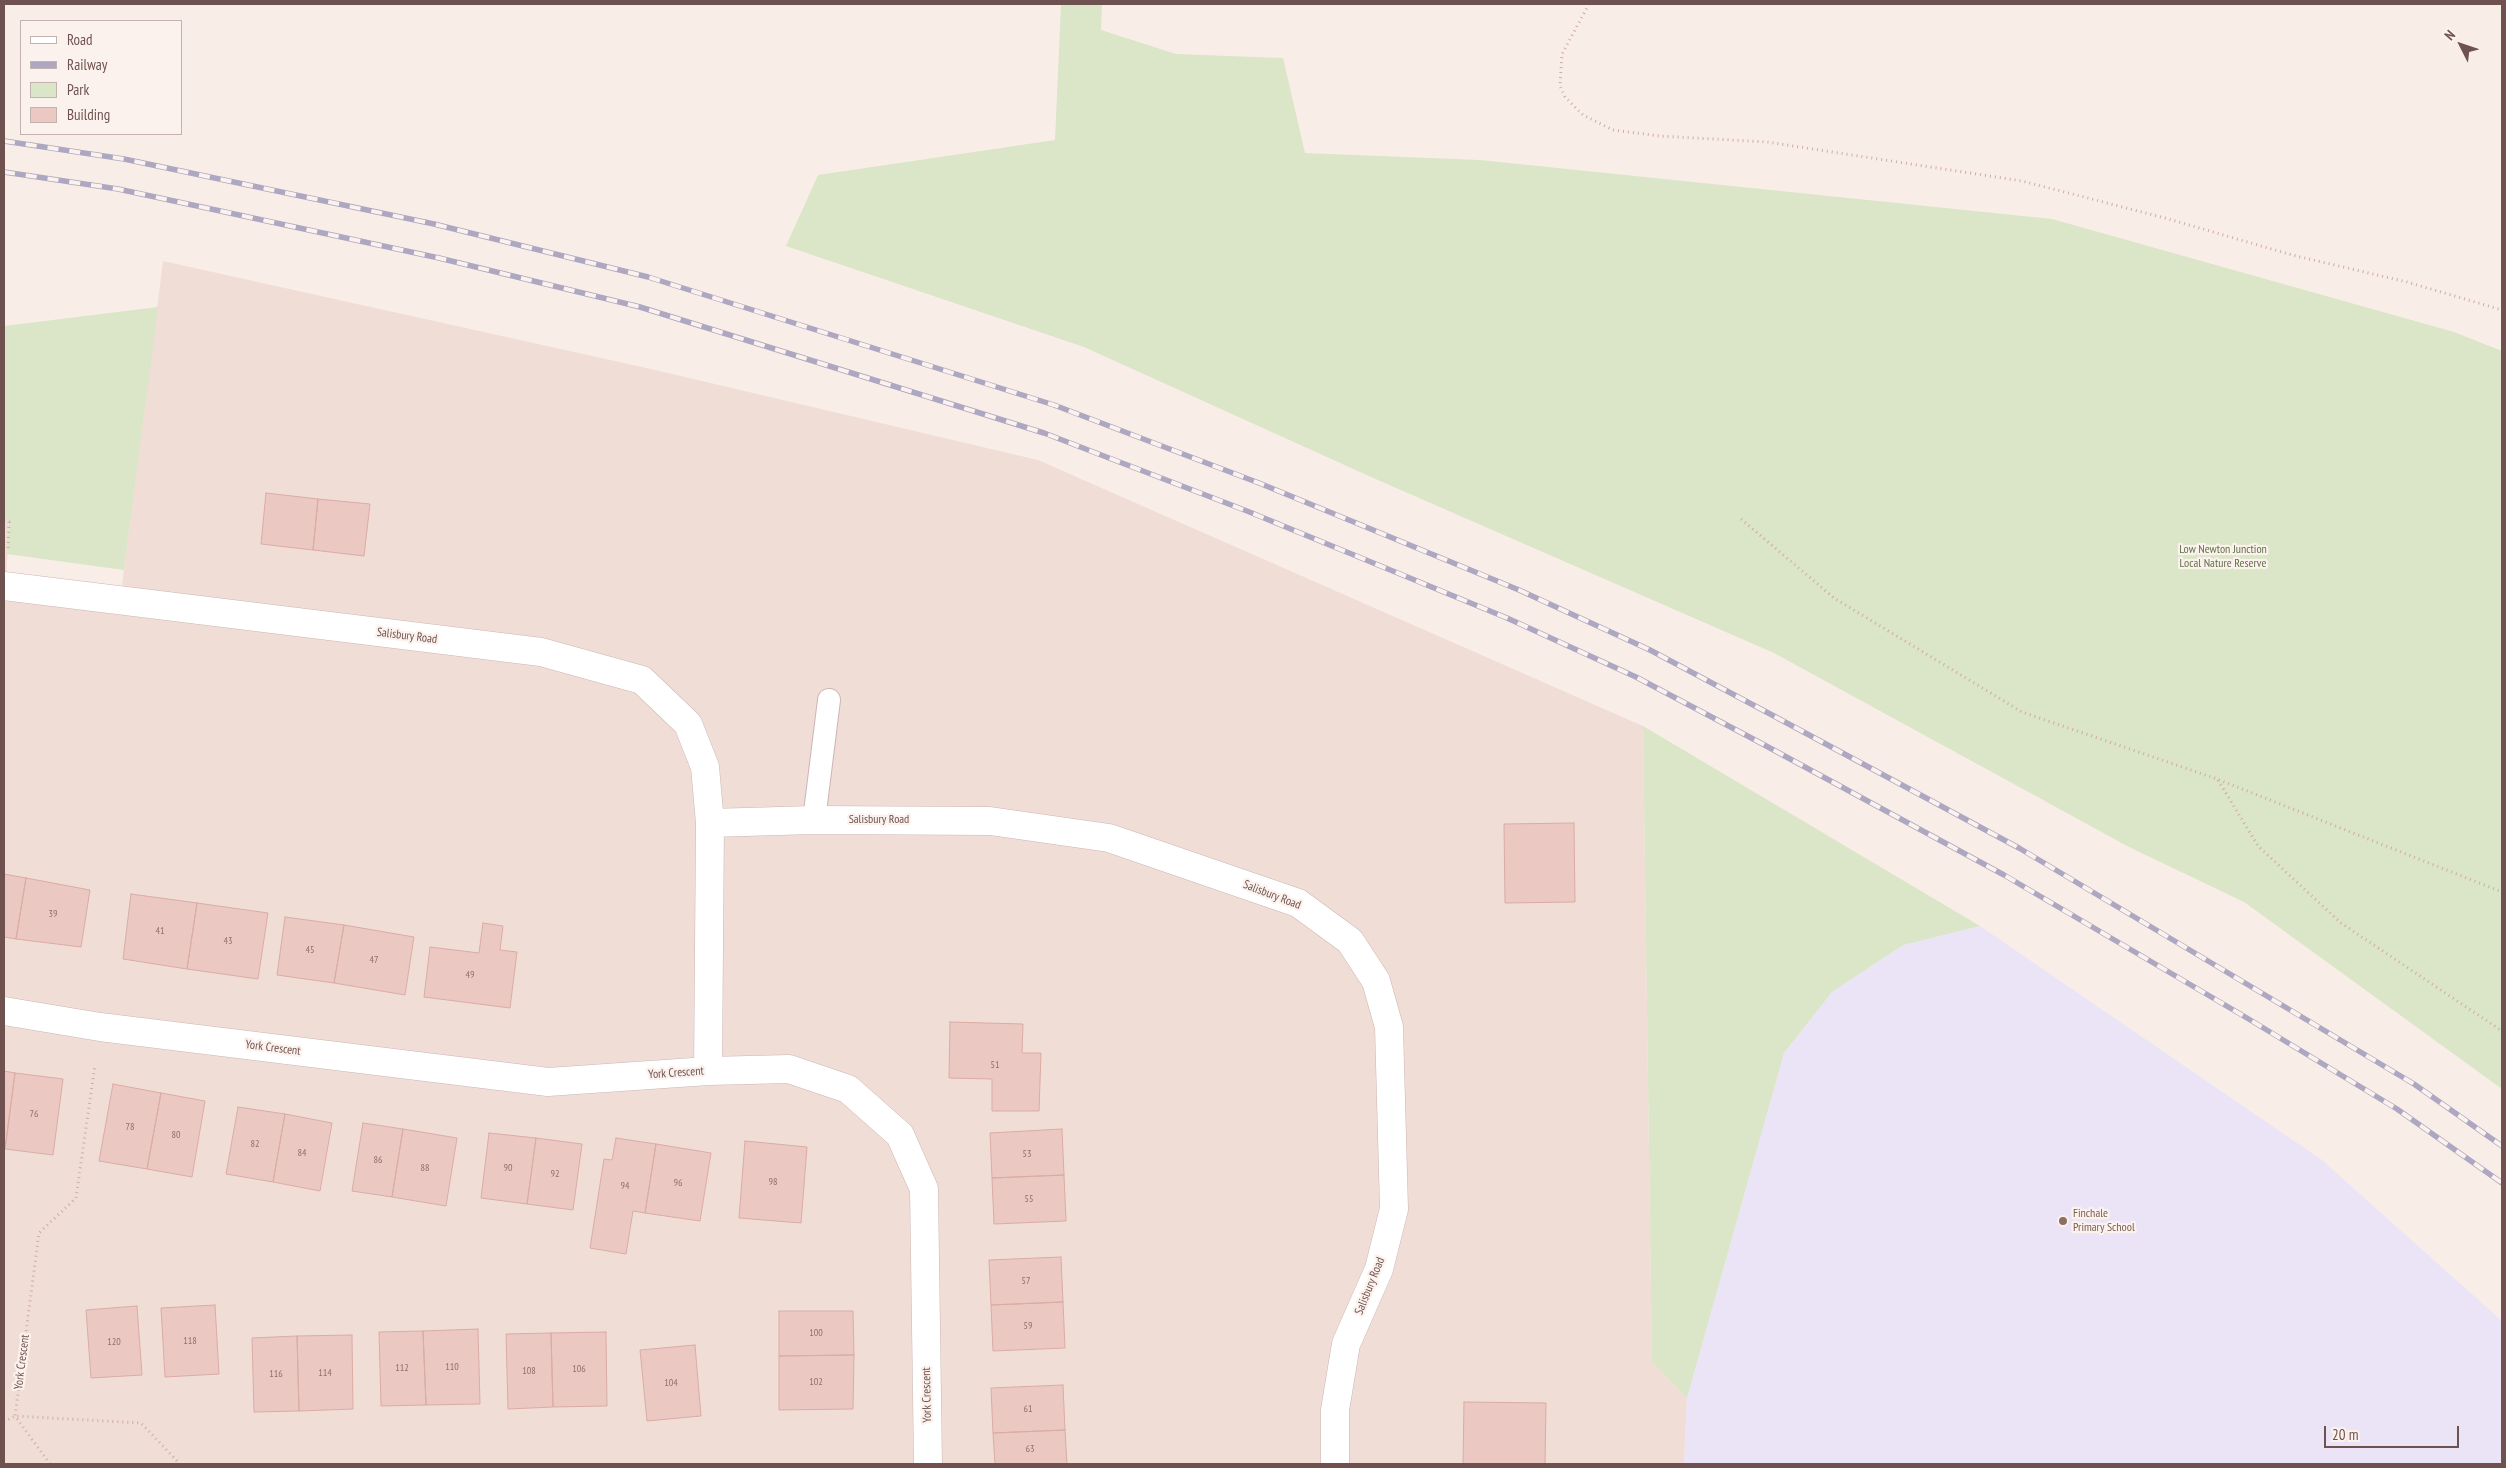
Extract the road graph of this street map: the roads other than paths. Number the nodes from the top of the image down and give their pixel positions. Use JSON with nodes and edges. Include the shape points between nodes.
{"nodes":[{"id":1,"x":4,"y":586,"type":"edge"},
{"id":2,"x":829,"y":700,"type":"dead end"},
{"id":3,"x":814,"y":820,"type":"junction"},
{"id":4,"x":710,"y":823,"type":"junction"},
{"id":5,"x":4,"y":1011,"type":"edge"},
{"id":6,"x":708,"y":1071,"type":"junction"},
{"id":7,"x":928,"y":1464,"type":"edge"},
{"id":8,"x":1335,"y":1464,"type":"edge"}],
"edges":[{"from":1,"to":4,"type":"street","name":"Salisbury Road","via":[[541,652],[642,680],[688,724],[705,767]]},
{"from":2,"to":3,"type":"lane"},
{"from":3,"to":4,"type":"street","name":"Salisbury Road"},
{"from":3,"to":8,"type":"street","name":"Salisbury Road","via":[[990,821],[1109,838],[1298,903],[1350,941],[1376,981],[1389,1028],[1394,1209],[1379,1269],[1346,1344],[1335,1410]]},
{"from":4,"to":6,"type":"street","name":"Salisbury Road"},
{"from":5,"to":6,"type":"street","name":"York Crescent","via":[[100,1027],[548,1082]]},
{"from":6,"to":7,"type":"street","name":"York Crescent","via":[[789,1069],[823,1080],[848,1089],[900,1135],[924,1189]]}]}
